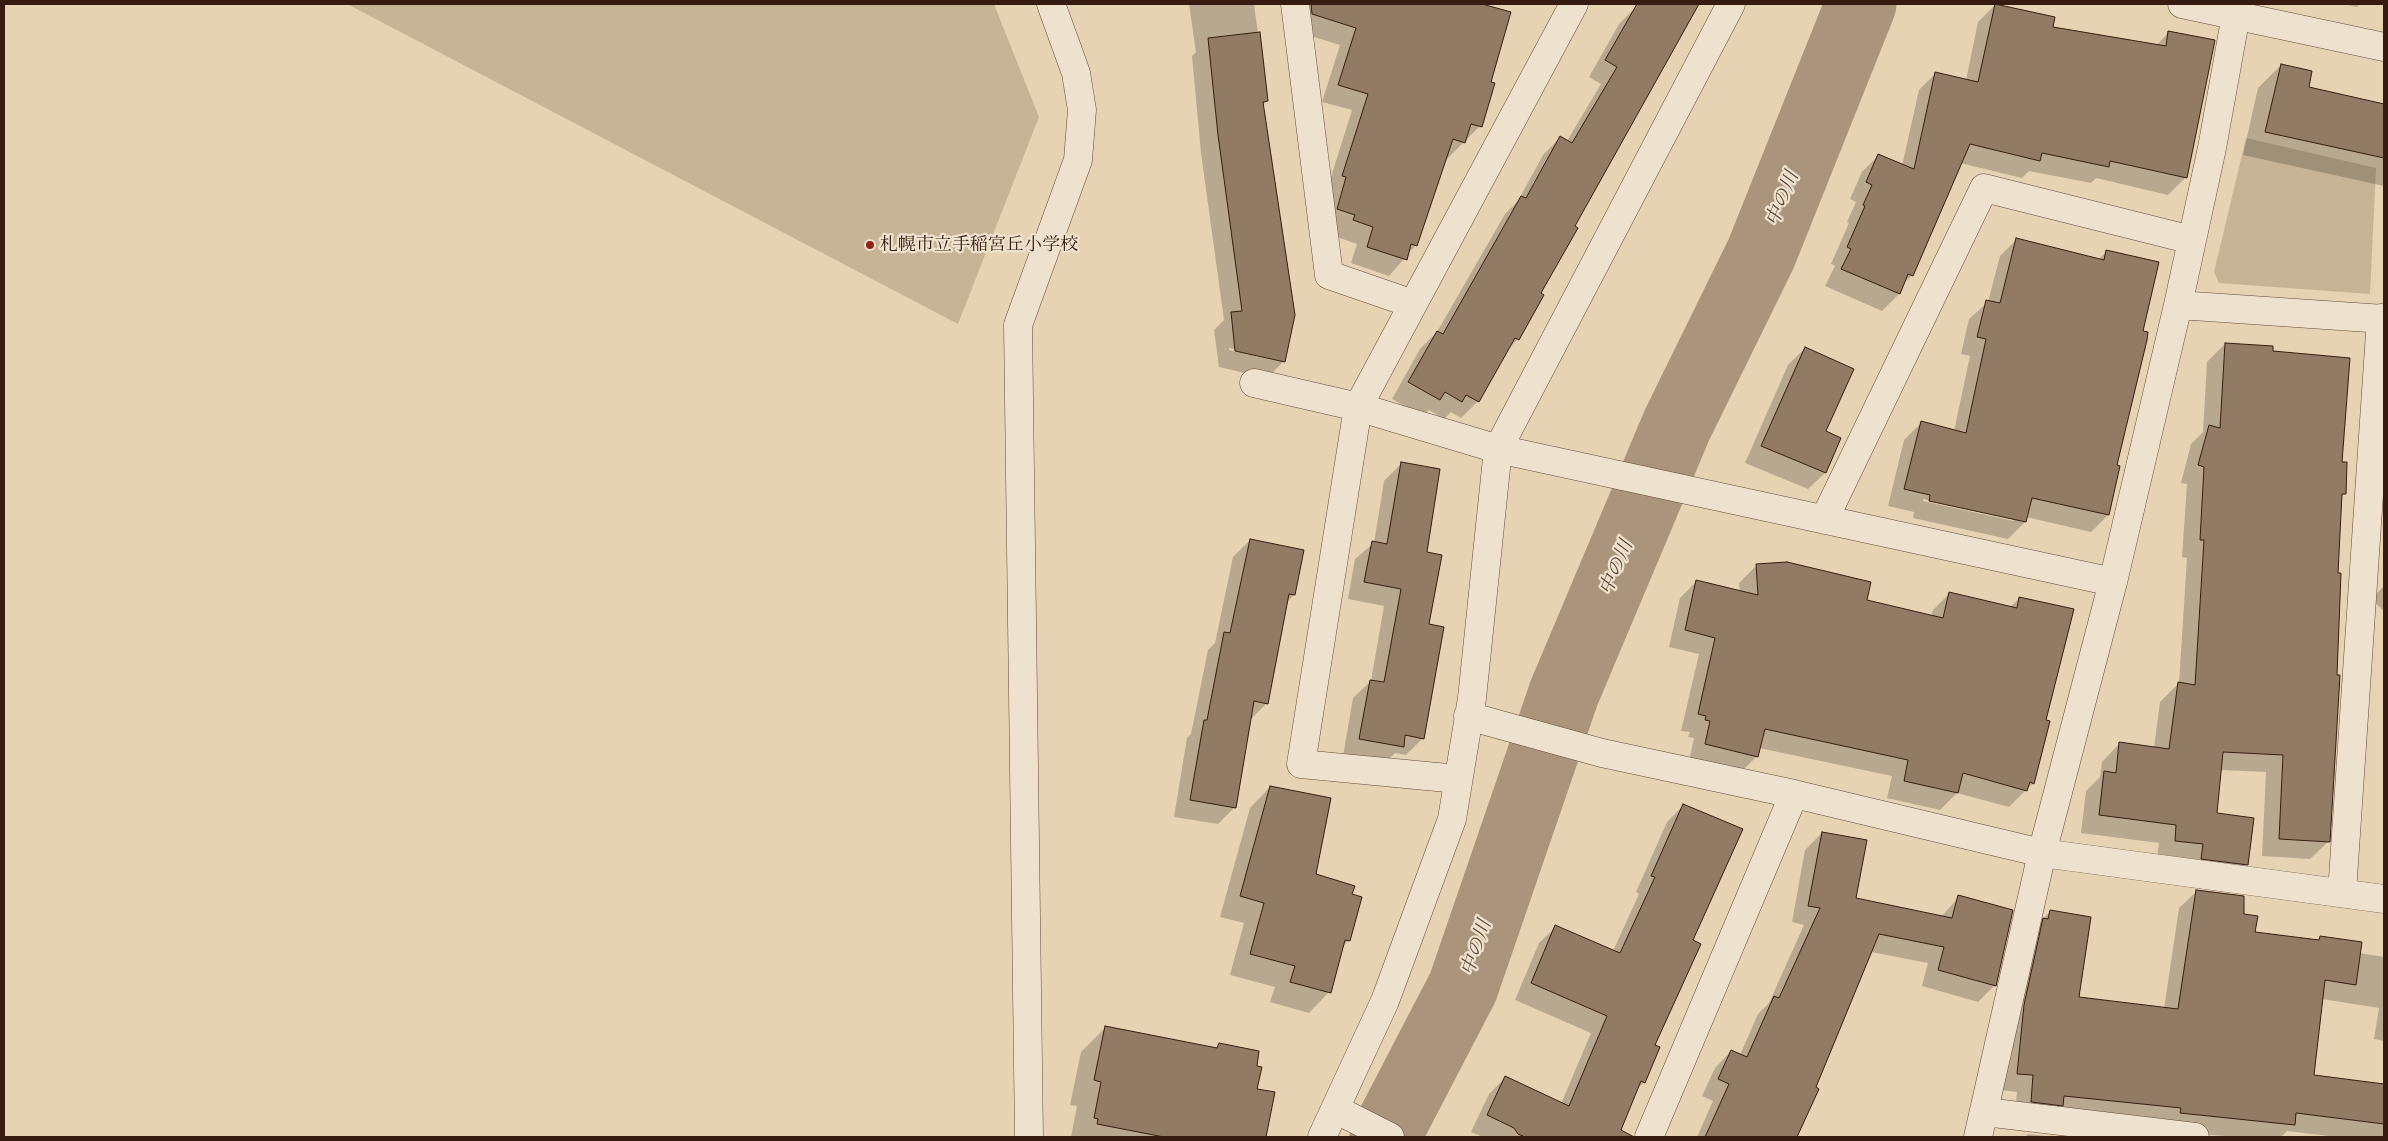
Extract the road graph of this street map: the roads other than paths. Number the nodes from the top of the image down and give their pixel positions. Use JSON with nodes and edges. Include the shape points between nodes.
{"nodes":[{"id":1,"x":1050,"y":4,"type":"edge"},
{"id":2,"x":1294,"y":4,"type":"edge"},
{"id":3,"x":1574,"y":4,"type":"edge"},
{"id":4,"x":1732,"y":4,"type":"edge"},
{"id":5,"x":2182,"y":4,"type":"edge"},
{"id":6,"x":2237,"y":10,"type":"edge"},
{"id":7,"x":2384,"y":47,"type":"edge"},
{"id":8,"x":2192,"y":240,"type":"junction"},
{"id":9,"x":1414,"y":304,"type":"junction"},
{"id":10,"x":2178,"y":305,"type":"junction"},
{"id":11,"x":2382,"y":318,"type":"edge"},
{"id":12,"x":1254,"y":383,"type":"dead end"},
{"id":13,"x":1358,"y":407,"type":"junction"},
{"id":14,"x":1498,"y":449,"type":"junction"},
{"id":15,"x":1824,"y":520,"type":"junction"},
{"id":16,"x":2113,"y":582,"type":"junction"},
{"id":17,"x":1468,"y":716,"type":"junction"},
{"id":18,"x":1458,"y":779,"type":"junction"},
{"id":19,"x":1794,"y":794,"type":"junction"},
{"id":20,"x":2042,"y":853,"type":"junction"},
{"id":21,"x":2342,"y":893,"type":"junction"},
{"id":22,"x":2384,"y":899,"type":"edge"},
{"id":23,"x":1335,"y":1109,"type":"junction"},
{"id":24,"x":1981,"y":1124,"type":"edge"},
{"id":25,"x":1029,"y":1137,"type":"edge"},
{"id":26,"x":1322,"y":1137,"type":"edge"},
{"id":27,"x":1390,"y":1137,"type":"edge"},
{"id":28,"x":1649,"y":1137,"type":"edge"},
{"id":29,"x":2195,"y":1137,"type":"edge"}],
"edges":[{"from":1,"to":25,"type":"street","via":[[1076,73],[1082,110],[1078,160],[1018,325]]},
{"from":2,"to":9,"type":"street","via":[[1330,275]]},
{"from":3,"to":9,"type":"street"},
{"from":4,"to":14,"type":"street"},
{"from":5,"to":6,"type":"street"},
{"from":6,"to":7,"type":"street"},
{"from":6,"to":8,"type":"street"},
{"from":8,"to":10,"type":"street"},
{"from":8,"to":15,"type":"street","via":[[1984,188]]},
{"from":9,"to":13,"type":"street"},
{"from":10,"to":11,"type":"street"},
{"from":10,"to":16,"type":"street"},
{"from":11,"to":21,"type":"street"},
{"from":12,"to":13,"type":"street"},
{"from":13,"to":14,"type":"street"},
{"from":13,"to":18,"type":"street","via":[[1301,764]]},
{"from":14,"to":15,"type":"street"},
{"from":14,"to":17,"type":"street"},
{"from":15,"to":16,"type":"street"},
{"from":16,"to":20,"type":"street"},
{"from":17,"to":18,"type":"street"},
{"from":17,"to":19,"type":"street","via":[[1602,753]]},
{"from":18,"to":23,"type":"street","via":[[1452,819],[1384,1001]]},
{"from":19,"to":20,"type":"street"},
{"from":19,"to":28,"type":"street"},
{"from":20,"to":21,"type":"street"},
{"from":20,"to":24,"type":"street"},
{"from":21,"to":22,"type":"street"},
{"from":23,"to":26,"type":"street"},
{"from":23,"to":27,"type":"street"},
{"from":24,"to":29,"type":"street"}]}
